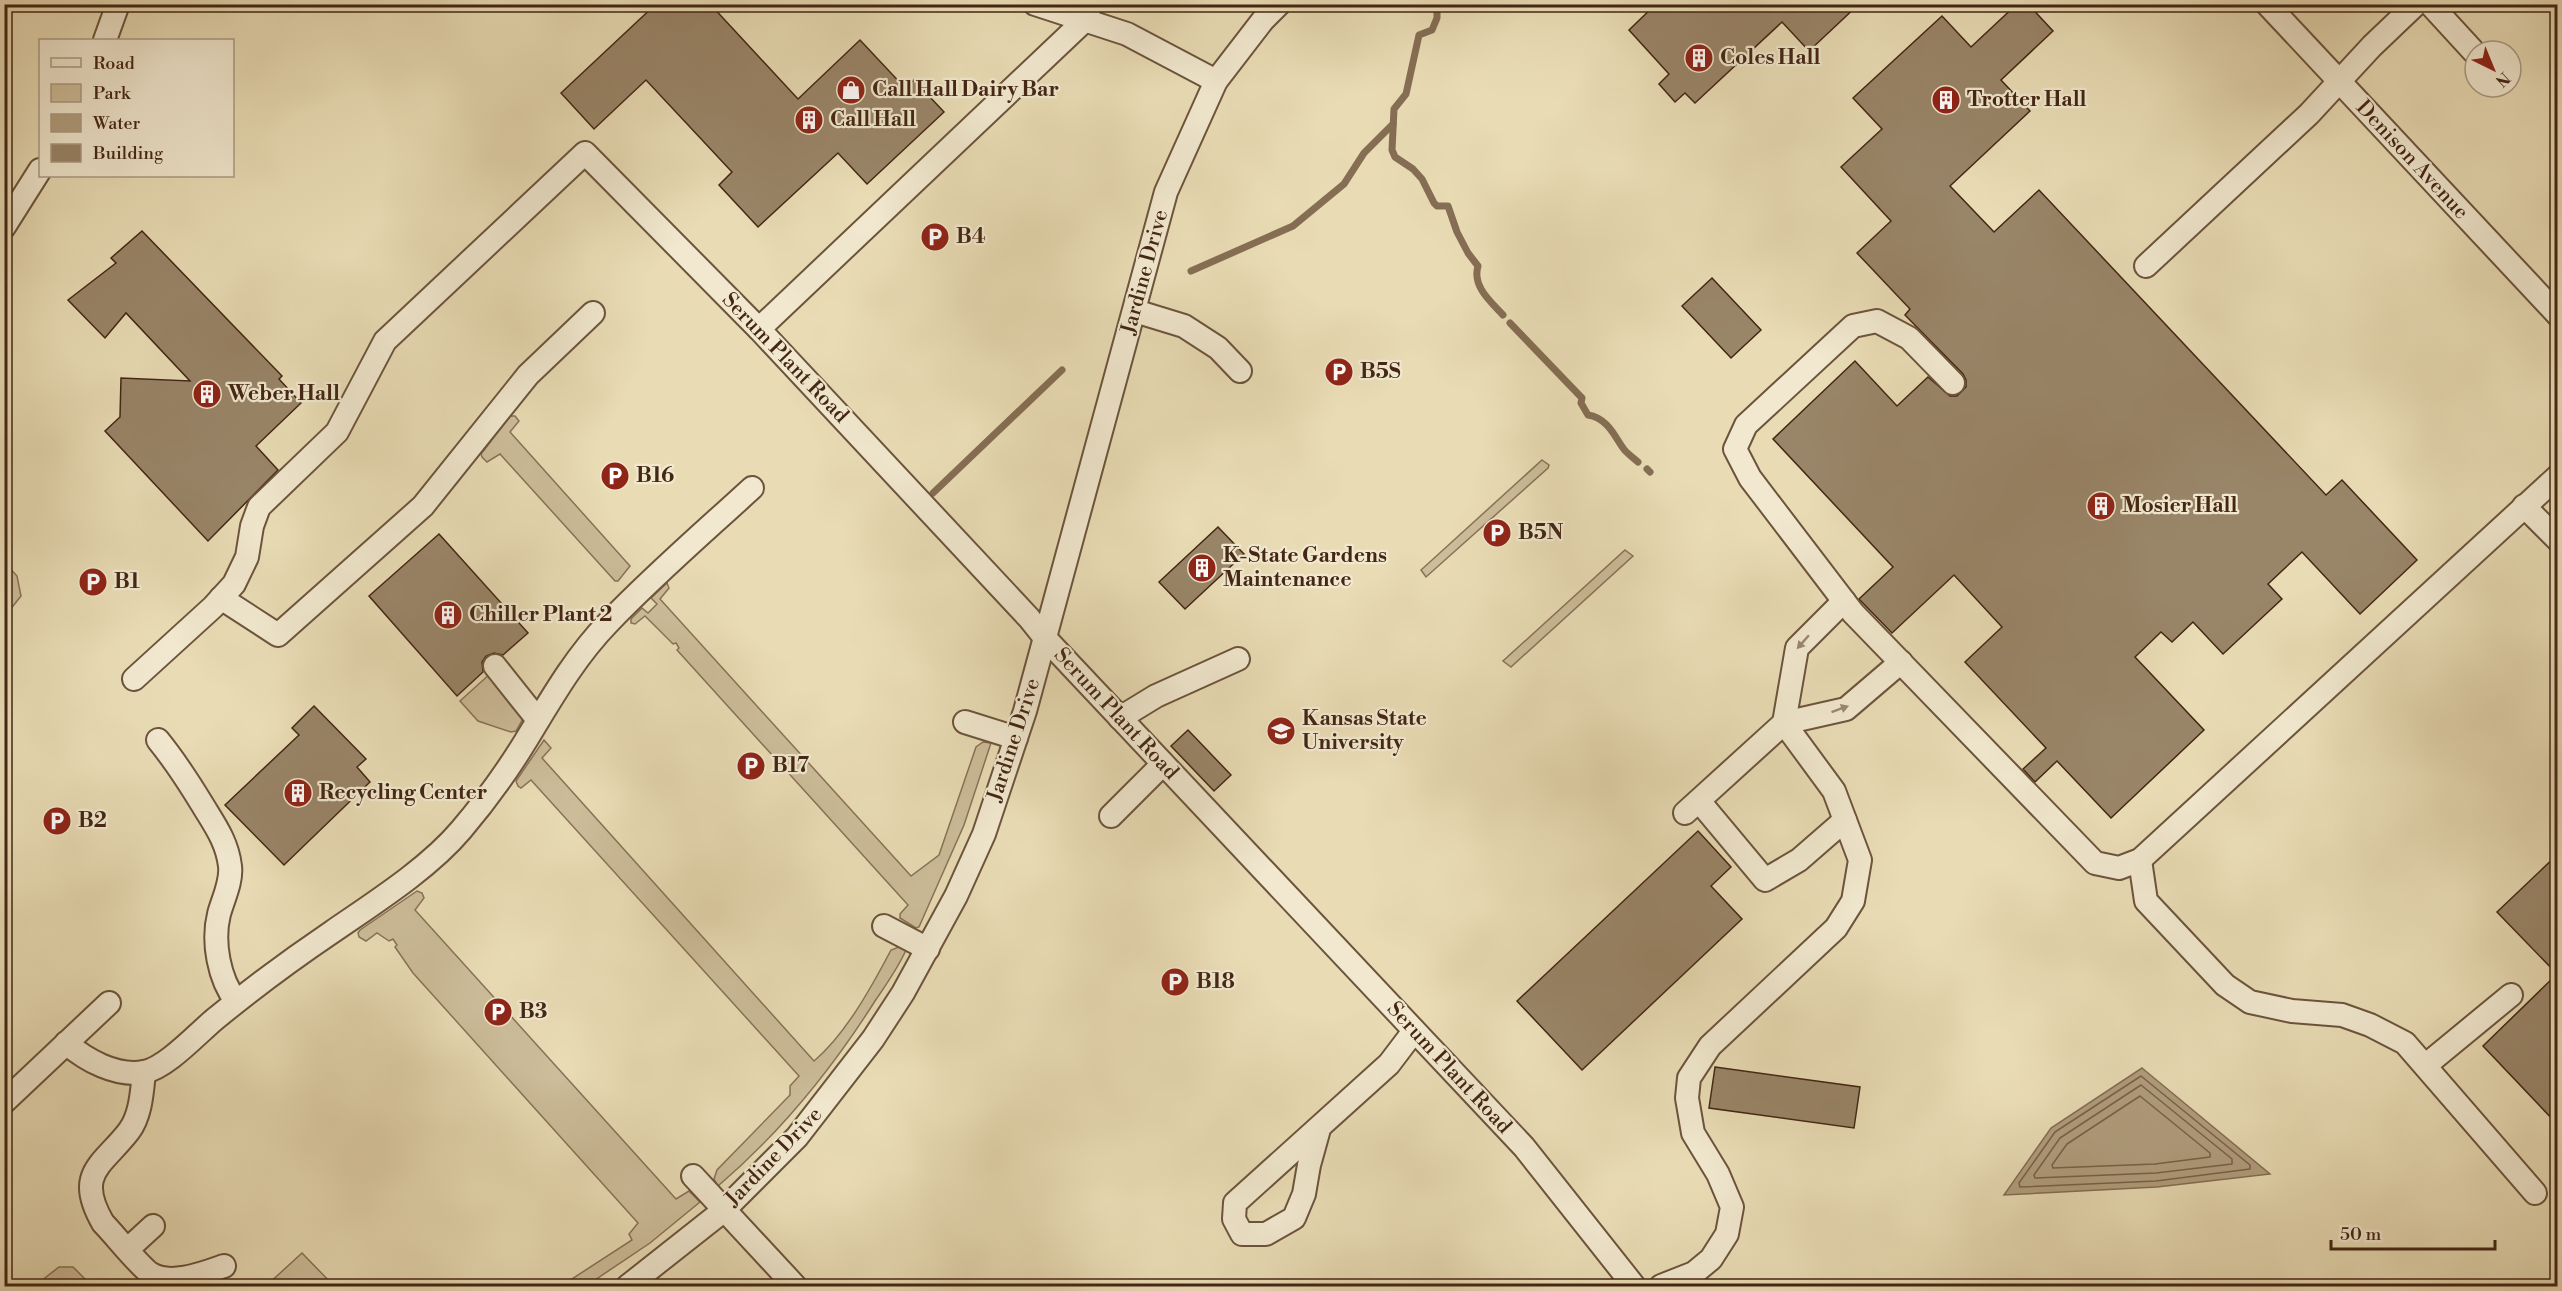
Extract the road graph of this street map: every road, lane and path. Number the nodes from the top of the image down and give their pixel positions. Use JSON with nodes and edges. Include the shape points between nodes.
{"nodes":[{"id":1,"x":118,"y":4,"type":"edge"},
{"id":2,"x":1035,"y":4,"type":"edge"},
{"id":3,"x":1279,"y":4,"type":"edge"},
{"id":4,"x":2267,"y":4,"type":"edge"},
{"id":5,"x":2416,"y":4,"type":"edge"},
{"id":6,"x":2430,"y":4,"type":"edge"},
{"id":7,"x":1088,"y":12,"type":"edge"},
{"id":8,"x":105,"y":39,"type":"edge"},
{"id":9,"x":2463,"y":40,"type":"edge"},
{"id":10,"x":1216,"y":81,"type":"junction"},
{"id":11,"x":2339,"y":82,"type":"junction"},
{"id":12,"x":39,"y":172,"type":"edge"},
{"id":13,"x":4,"y":227,"type":"edge"},
{"id":14,"x":2146,"y":266,"type":"dead end"},
{"id":15,"x":1135,"y":311,"type":"junction"},
{"id":16,"x":593,"y":313,"type":"dead end"},
{"id":17,"x":2558,"y":315,"type":"edge"},
{"id":18,"x":759,"y":329,"type":"junction"},
{"id":19,"x":1240,"y":371,"type":"dead end"},
{"id":20,"x":1953,"y":383,"type":"dead end"},
{"id":21,"x":2558,"y":476,"type":"edge"},
{"id":22,"x":752,"y":488,"type":"dead end"},
{"id":23,"x":2524,"y":506,"type":"junction"},
{"id":24,"x":2558,"y":540,"type":"edge"},
{"id":25,"x":221,"y":598,"type":"junction"},
{"id":26,"x":1844,"y":601,"type":"junction"},
{"id":27,"x":1045,"y":638,"type":"junction"},
{"id":28,"x":1239,"y":659,"type":"dead end"},
{"id":29,"x":1901,"y":662,"type":"junction"},
{"id":30,"x":495,"y":666,"type":"dead end"},
{"id":31,"x":134,"y":679,"type":"dead end"},
{"id":32,"x":1120,"y":718,"type":"junction"},
{"id":33,"x":538,"y":720,"type":"junction"},
{"id":34,"x":965,"y":722,"type":"dead end"},
{"id":35,"x":1784,"y":723,"type":"junction"},
{"id":36,"x":1016,"y":738,"type":"junction"},
{"id":37,"x":158,"y":740,"type":"dead end"},
{"id":38,"x":1164,"y":764,"type":"junction"},
{"id":39,"x":1111,"y":816,"type":"dead end"},
{"id":40,"x":1845,"y":820,"type":"junction"},
{"id":41,"x":2140,"y":860,"type":"junction"},
{"id":42,"x":884,"y":926,"type":"dead end"},
{"id":43,"x":928,"y":949,"type":"junction"},
{"id":44,"x":2511,"y":995,"type":"dead end"},
{"id":45,"x":236,"y":1001,"type":"junction"},
{"id":46,"x":109,"y":1003,"type":"dead end"},
{"id":47,"x":1414,"y":1031,"type":"junction"},
{"id":48,"x":66,"y":1043,"type":"junction"},
{"id":49,"x":2426,"y":1065,"type":"junction"},
{"id":50,"x":144,"y":1072,"type":"junction"},
{"id":51,"x":4,"y":1102,"type":"edge"},
{"id":52,"x":1318,"y":1129,"type":"junction"},
{"id":53,"x":693,"y":1176,"type":"dead end"},
{"id":54,"x":2535,"y":1193,"type":"dead end"},
{"id":55,"x":723,"y":1211,"type":"junction"},
{"id":56,"x":153,"y":1226,"type":"dead end"},
{"id":57,"x":128,"y":1249,"type":"junction"},
{"id":58,"x":224,"y":1266,"type":"dead end"},
{"id":59,"x":628,"y":1287,"type":"edge"},
{"id":60,"x":795,"y":1287,"type":"edge"},
{"id":61,"x":1634,"y":1287,"type":"edge"},
{"id":62,"x":1661,"y":1287,"type":"edge"}],
"edges":[{"from":1,"to":8,"type":"street"},
{"from":2,"to":7,"type":"street"},
{"from":3,"to":10,"type":"street","name":"Jardine Drive"},
{"from":4,"to":11,"type":"street","name":"Denison Avenue"},
{"from":5,"to":11,"type":"street"},
{"from":6,"to":9,"type":"street"},
{"from":7,"to":10,"type":"street"},
{"from":7,"to":18,"type":"street"},
{"from":10,"to":15,"type":"street","name":"Jardine Drive","via":[[1166,192]]},
{"from":11,"to":14,"type":"street"},
{"from":11,"to":17,"type":"street","name":"Denison Avenue"},
{"from":12,"to":13,"type":"street"},
{"from":15,"to":19,"type":"street","via":[[1184,326],[1218,348]]},
{"from":15,"to":27,"type":"street","name":"Jardine Drive"},
{"from":16,"to":25,"type":"street","via":[[528,375],[423,506],[278,635]]},
{"from":18,"to":25,"type":"street","name":"Serum Plant Road","via":[[585,153],[386,341],[337,432],[259,507],[247,557],[234,584]]},
{"from":18,"to":27,"type":"street","name":"Serum Plant Road"},
{"from":20,"to":26,"type":"street","via":[[1909,338],[1877,321],[1853,326],[1746,425],[1735,449],[1750,478]]},
{"from":21,"to":23,"type":"street"},
{"from":22,"to":33,"type":"street","via":[[607,624],[570,669]]},
{"from":23,"to":24,"type":"street"},
{"from":23,"to":41,"type":"street"},
{"from":25,"to":31,"type":"street"},
{"from":26,"to":29,"type":"street"},
{"from":26,"to":35,"type":"street","one_way":true,"via":[[1797,648]]},
{"from":27,"to":32,"type":"street","name":"Serum Plant Road"},
{"from":27,"to":36,"type":"street","name":"Jardine Drive"},
{"from":28,"to":32,"type":"street","via":[[1156,696]]},
{"from":35,"to":29,"type":"street","one_way":true,"via":[[1846,709]]},
{"from":29,"to":41,"type":"street","via":[[2095,863],[2119,868]]},
{"from":30,"to":33,"type":"street"},
{"from":32,"to":38,"type":"street","name":"Serum Plant Road"},
{"from":33,"to":45,"type":"street","via":[[496,785],[459,832],[385,896]]},
{"from":34,"to":36,"type":"street"},
{"from":35,"to":40,"type":"street","via":[[1834,791]]},
{"from":35,"to":40,"type":"street","via":[[1692,807],[1766,880],[1799,860]]},
{"from":36,"to":43,"type":"street","name":"Jardine Drive","via":[[984,834]]},
{"from":37,"to":45,"type":"street","via":[[224,838],[230,867],[219,917],[220,972]]},
{"from":38,"to":39,"type":"street"},
{"from":38,"to":47,"type":"street","name":"Serum Plant Road"},
{"from":40,"to":62,"type":"street","via":[[1860,860],[1853,901],[1836,928],[1710,1046],[1689,1078],[1693,1133],[1718,1174],[1732,1207],[1727,1234],[1711,1259],[1694,1273]]},
{"from":41,"to":49,"type":"street","via":[[2146,901],[2225,985],[2250,1002],[2292,1011],[2342,1015],[2370,1025],[2405,1043]]},
{"from":42,"to":43,"type":"street"},
{"from":43,"to":55,"type":"street","name":"Jardine Drive","via":[[885,1021],[831,1096],[798,1137]]},
{"from":44,"to":49,"type":"street"},
{"from":45,"to":50,"type":"street","via":[[171,1058]]},
{"from":46,"to":48,"type":"street"},
{"from":47,"to":52,"type":"street","via":[[1389,1064]]},
{"from":47,"to":61,"type":"street","name":"Serum Plant Road","via":[[1524,1147]]},
{"from":48,"to":50,"type":"street","via":[[96,1063],[118,1071]]},
{"from":48,"to":51,"type":"street"},
{"from":49,"to":54,"type":"street"},
{"from":50,"to":57,"type":"street","via":[[141,1100],[131,1129],[100,1161],[90,1194],[103,1222]]},
{"from":52,"to":52,"type":"street","via":[[1235,1203],[1234,1219],[1242,1234],[1266,1234],[1294,1218],[1304,1194]]},
{"from":53,"to":55,"type":"street"},
{"from":55,"to":59,"type":"street","name":"Jardine Drive"},
{"from":55,"to":60,"type":"street"},
{"from":56,"to":57,"type":"street"},
{"from":57,"to":58,"type":"street","via":[[151,1274],[167,1279]]}]}
